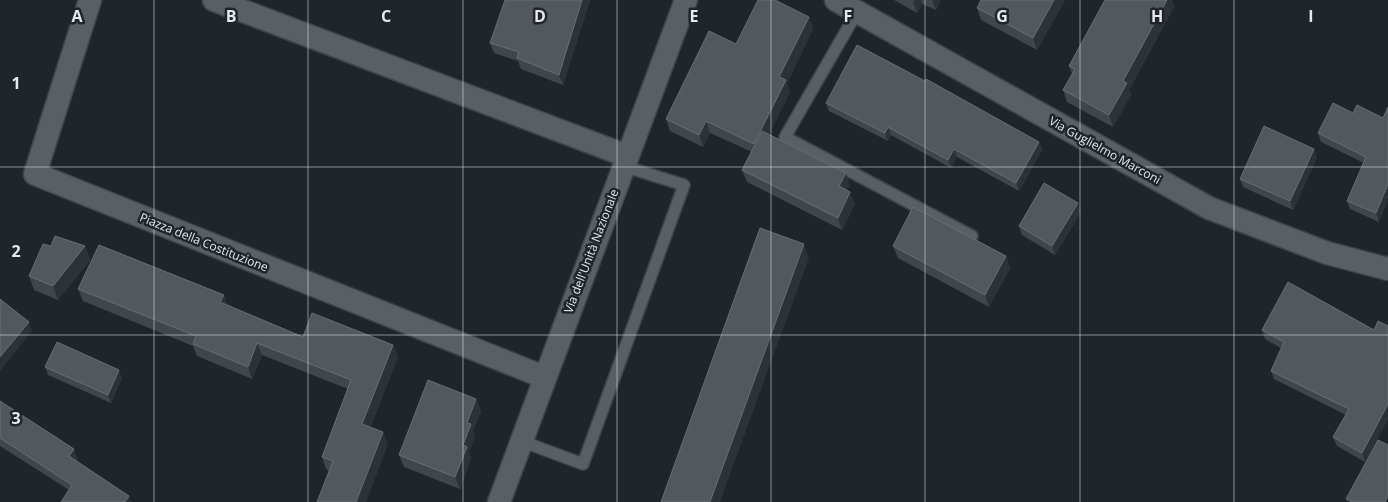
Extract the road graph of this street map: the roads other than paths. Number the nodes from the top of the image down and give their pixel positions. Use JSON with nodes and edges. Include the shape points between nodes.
{"nodes":[{"id":1,"x":90,"y":0,"type":"edge"},
{"id":2,"x":214,"y":0,"type":"edge"},
{"id":3,"x":686,"y":0,"type":"edge"},
{"id":4,"x":836,"y":0,"type":"edge"},
{"id":5,"x":857,"y":12,"type":"junction"},
{"id":6,"x":625,"y":161,"type":"junction"},
{"id":7,"x":972,"y":236,"type":"edge"},
{"id":8,"x":1388,"y":269,"type":"edge"},
{"id":9,"x":544,"y":377,"type":"junction"},
{"id":10,"x":521,"y":441,"type":"junction"},
{"id":11,"x":499,"y":502,"type":"edge"}],
"edges":[{"from":1,"to":9,"type":"street","name":"Piazza della Costituzione","via":[[35,174]]},
{"from":2,"to":6,"type":"street"},
{"from":3,"to":6,"type":"street","name":"Via dell'Unità Nazionale"},
{"from":4,"to":5,"type":"street","name":"Via Guglielmo Marconi"},
{"from":5,"to":7,"type":"lane","via":[[785,137]]},
{"from":5,"to":8,"type":"street","name":"Via Guglielmo Marconi","via":[[1210,208],[1327,253]]},
{"from":6,"to":9,"type":"street","name":"Via dell'Unità Nazionale"},
{"from":6,"to":10,"type":"lane","via":[[684,185],[583,464]]},
{"from":9,"to":10,"type":"street","name":"Via dell'Unità Nazionale"},
{"from":10,"to":11,"type":"street","name":"Via dell'Unità Nazionale"}]}
